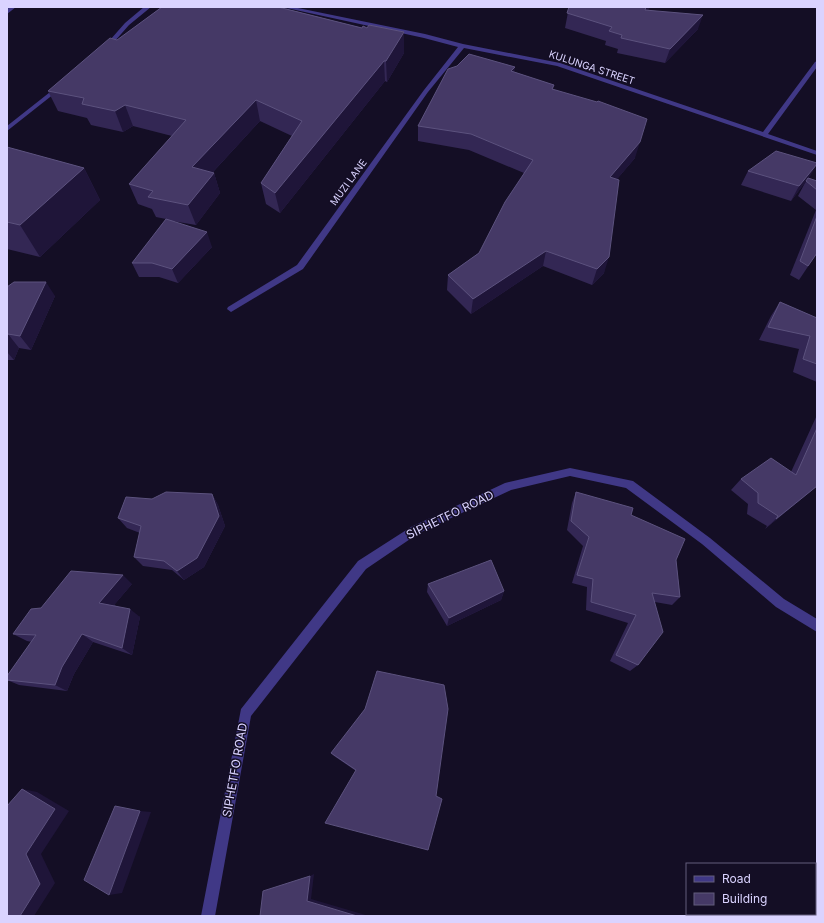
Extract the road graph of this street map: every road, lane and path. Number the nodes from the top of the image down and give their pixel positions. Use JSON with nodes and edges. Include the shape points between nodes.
{"nodes":[{"id":1,"x":13,"y":7,"type":"edge"},
{"id":2,"x":148,"y":7,"type":"edge"},
{"id":3,"x":285,"y":7,"type":"edge"},
{"id":4,"x":7,"y":12,"type":"edge"},
{"id":5,"x":462,"y":46,"type":"junction"},
{"id":6,"x":101,"y":53,"type":"edge"},
{"id":7,"x":817,"y":63,"type":"edge"},
{"id":8,"x":66,"y":81,"type":"edge"},
{"id":9,"x":7,"y":129,"type":"edge"},
{"id":10,"x":764,"y":135,"type":"junction"},
{"id":11,"x":817,"y":153,"type":"edge"},
{"id":12,"x":231,"y":309,"type":"dead end"},
{"id":13,"x":817,"y":626,"type":"edge"},
{"id":14,"x":208,"y":916,"type":"edge"}],
"edges":[{"from":1,"to":4,"type":"street"},
{"from":2,"to":6,"type":"street","via":[[127,24]]},
{"from":3,"to":5,"type":"street","name":"KULUNGA STREET"},
{"from":5,"to":10,"type":"street","name":"KULUNGA STREET","via":[[558,64]]},
{"from":5,"to":12,"type":"street","name":"MUZI LANE","via":[[426,91],[300,267]]},
{"from":7,"to":10,"type":"street"},
{"from":8,"to":9,"type":"street"},
{"from":10,"to":11,"type":"street","name":"KULUNGA STREET"},
{"from":13,"to":14,"type":"street","name":"SIPHETFO ROAD","via":[[780,603],[706,541],[629,484],[570,472],[509,486],[415,530],[362,565],[245,713]]}]}
